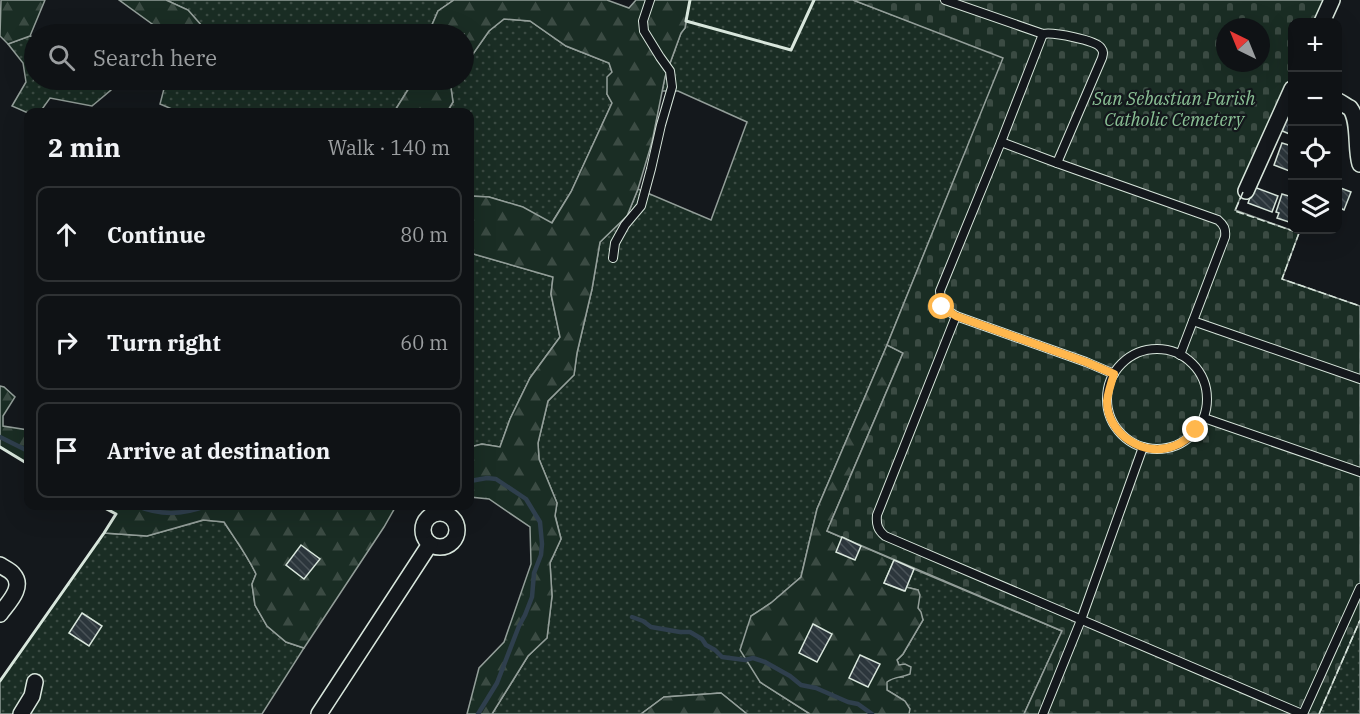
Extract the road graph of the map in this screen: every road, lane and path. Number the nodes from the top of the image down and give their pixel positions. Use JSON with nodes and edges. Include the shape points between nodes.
{"nodes":[{"id":1,"x":650,"y":0,"type":"edge"},
{"id":2,"x":945,"y":0,"type":"edge"},
{"id":3,"x":1332,"y":0,"type":"edge"},
{"id":4,"x":1324,"y":18,"type":"edge"},
{"id":5,"x":1043,"y":34,"type":"junction"},
{"id":6,"x":1288,"y":100,"type":"edge"},
{"id":7,"x":1342,"y":104,"type":"edge"},
{"id":8,"x":1359,"y":123,"type":"edge"},
{"id":9,"x":1002,"y":142,"type":"junction"},
{"id":10,"x":1057,"y":164,"type":"junction"},
{"id":11,"x":1360,"y":164,"type":"edge"},
{"id":12,"x":1246,"y":192,"type":"dead end"},
{"id":13,"x":613,"y":258,"type":"dead end"},
{"id":14,"x":956,"y":316,"type":"junction"},
{"id":15,"x":1193,"y":321,"type":"junction"},
{"id":16,"x":1179,"y":355,"type":"junction"},
{"id":17,"x":1114,"y":374,"type":"junction"},
{"id":18,"x":1360,"y":379,"type":"edge"},
{"id":19,"x":1204,"y":418,"type":"junction"},
{"id":20,"x":1143,"y":447,"type":"junction"},
{"id":21,"x":1360,"y":472,"type":"edge"},
{"id":22,"x":430,"y":544,"type":"dead end"},
{"id":23,"x":0,"y":565,"type":"edge"},
{"id":24,"x":1360,"y":588,"type":"edge"},
{"id":25,"x":0,"y":614,"type":"edge"},
{"id":26,"x":1081,"y":620,"type":"junction"},
{"id":27,"x":35,"y":682,"type":"dead end"},
{"id":28,"x":21,"y":714,"type":"edge"},
{"id":29,"x":319,"y":714,"type":"edge"},
{"id":30,"x":1043,"y":714,"type":"edge"},
{"id":31,"x":1303,"y":714,"type":"edge"}],
"edges":[{"from":1,"to":13,"type":"lane","via":[[644,31],[670,71],[672,87],[641,206],[615,243]]},
{"from":2,"to":5,"type":"lane"},
{"from":3,"to":4,"type":"street"},
{"from":5,"to":9,"type":"lane"},
{"from":5,"to":10,"type":"lane","via":[[1094,43],[1103,53]]},
{"from":6,"to":12,"type":"street"},
{"from":7,"to":8,"type":"street"},
{"from":8,"to":11,"type":"street"},
{"from":9,"to":10,"type":"lane"},
{"from":9,"to":14,"type":"lane","via":[[940,291],[942,307]]},
{"from":10,"to":15,"type":"lane","via":[[1223,224],[1225,237]]},
{"from":14,"to":17,"type":"lane"},
{"from":14,"to":26,"type":"lane","via":[[876,524],[885,536]]},
{"from":15,"to":16,"type":"lane"},
{"from":15,"to":18,"type":"lane"},
{"from":16,"to":17,"type":"lane","via":[[1165,350],[1136,354]]},
{"from":16,"to":19,"type":"lane","via":[[1201,375],[1206,388]]},
{"from":17,"to":20,"type":"lane","via":[[1107,404],[1111,418],[1129,441]]},
{"from":19,"to":20,"type":"lane","via":[[1179,444],[1157,450]]},
{"from":19,"to":21,"type":"lane"},
{"from":20,"to":26,"type":"lane"},
{"from":22,"to":29,"type":"street"},
{"from":23,"to":25,"type":"street","via":[[18,582],[17,591]]},
{"from":24,"to":31,"type":"lane"},
{"from":26,"to":30,"type":"lane"},
{"from":26,"to":31,"type":"lane"},
{"from":27,"to":28,"type":"street"}]}
